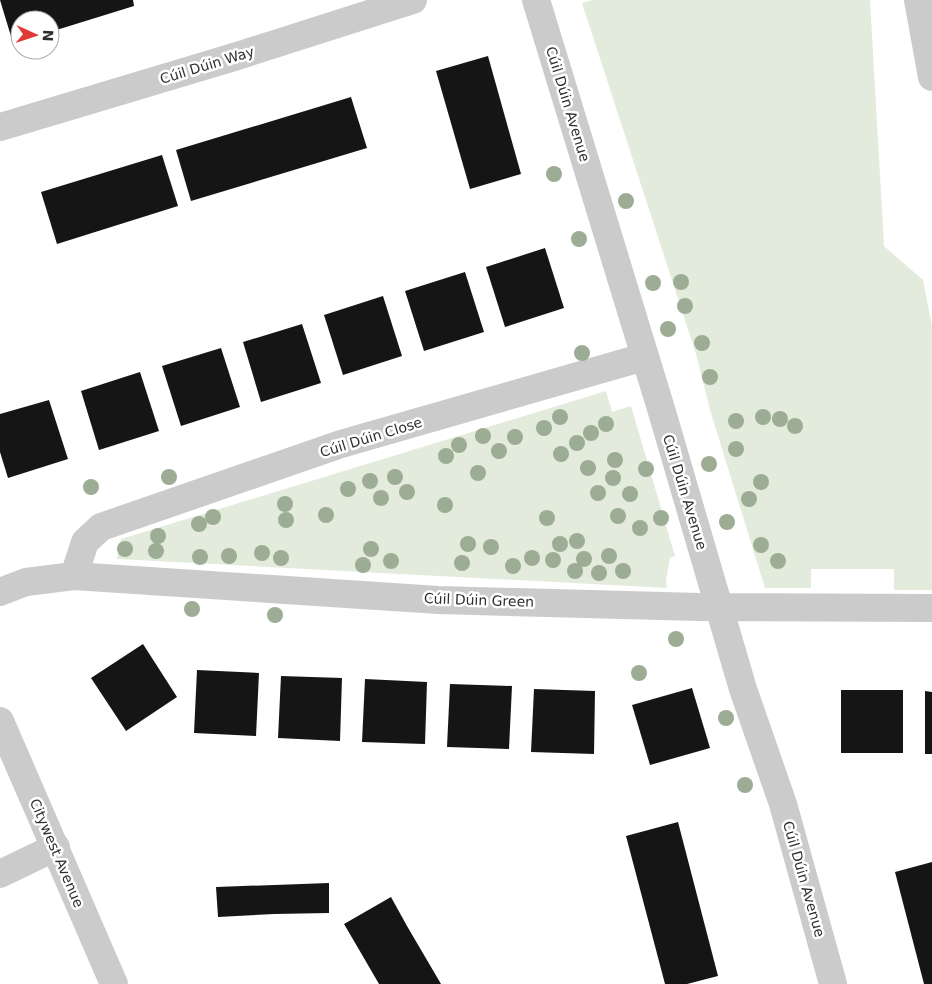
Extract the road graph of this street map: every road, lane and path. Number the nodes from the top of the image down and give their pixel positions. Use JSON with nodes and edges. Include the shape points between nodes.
{"nodes":[{"id":1,"x":413,"y":0,"type":"edge"},
{"id":2,"x":536,"y":0,"type":"edge"},
{"id":3,"x":918,"y":0,"type":"edge"},
{"id":4,"x":932,"y":77,"type":"edge"},
{"id":5,"x":0,"y":127,"type":"edge"},
{"id":6,"x":644,"y":357,"type":"junction"},
{"id":7,"x":74,"y":576,"type":"junction"},
{"id":8,"x":0,"y":592,"type":"edge"},
{"id":9,"x":720,"y":607,"type":"junction"},
{"id":10,"x":932,"y":608,"type":"edge"},
{"id":11,"x":0,"y":722,"type":"edge"},
{"id":12,"x":56,"y":848,"type":"junction"},
{"id":13,"x":0,"y":874,"type":"edge"},
{"id":14,"x":114,"y":984,"type":"edge"},
{"id":15,"x":833,"y":984,"type":"edge"}],
"edges":[{"from":1,"to":5,"type":"street","name":"Cúil Dúin Way"},
{"from":2,"to":6,"type":"street","name":"Cúil Dúin Avenue"},
{"from":3,"to":4,"type":"street"},
{"from":6,"to":7,"type":"street","name":"Cúil Dúin Close","via":[[341,444],[101,527],[85,542]]},
{"from":6,"to":9,"type":"street","name":"Cúil Dúin Avenue"},
{"from":7,"to":8,"type":"street","name":"Cúil Dúin Green","via":[[26,582]]},
{"from":7,"to":9,"type":"street","name":"Cúil Dúin Green","via":[[438,600]]},
{"from":9,"to":10,"type":"street","name":"Cúil Dúin Green"},
{"from":9,"to":15,"type":"street","name":"Cúil Dúin Avenue","via":[[743,688],[783,804]]},
{"from":11,"to":12,"type":"street","name":"Citywest Avenue"},
{"from":12,"to":13,"type":"street"},
{"from":12,"to":14,"type":"street","name":"Citywest Avenue"}]}
